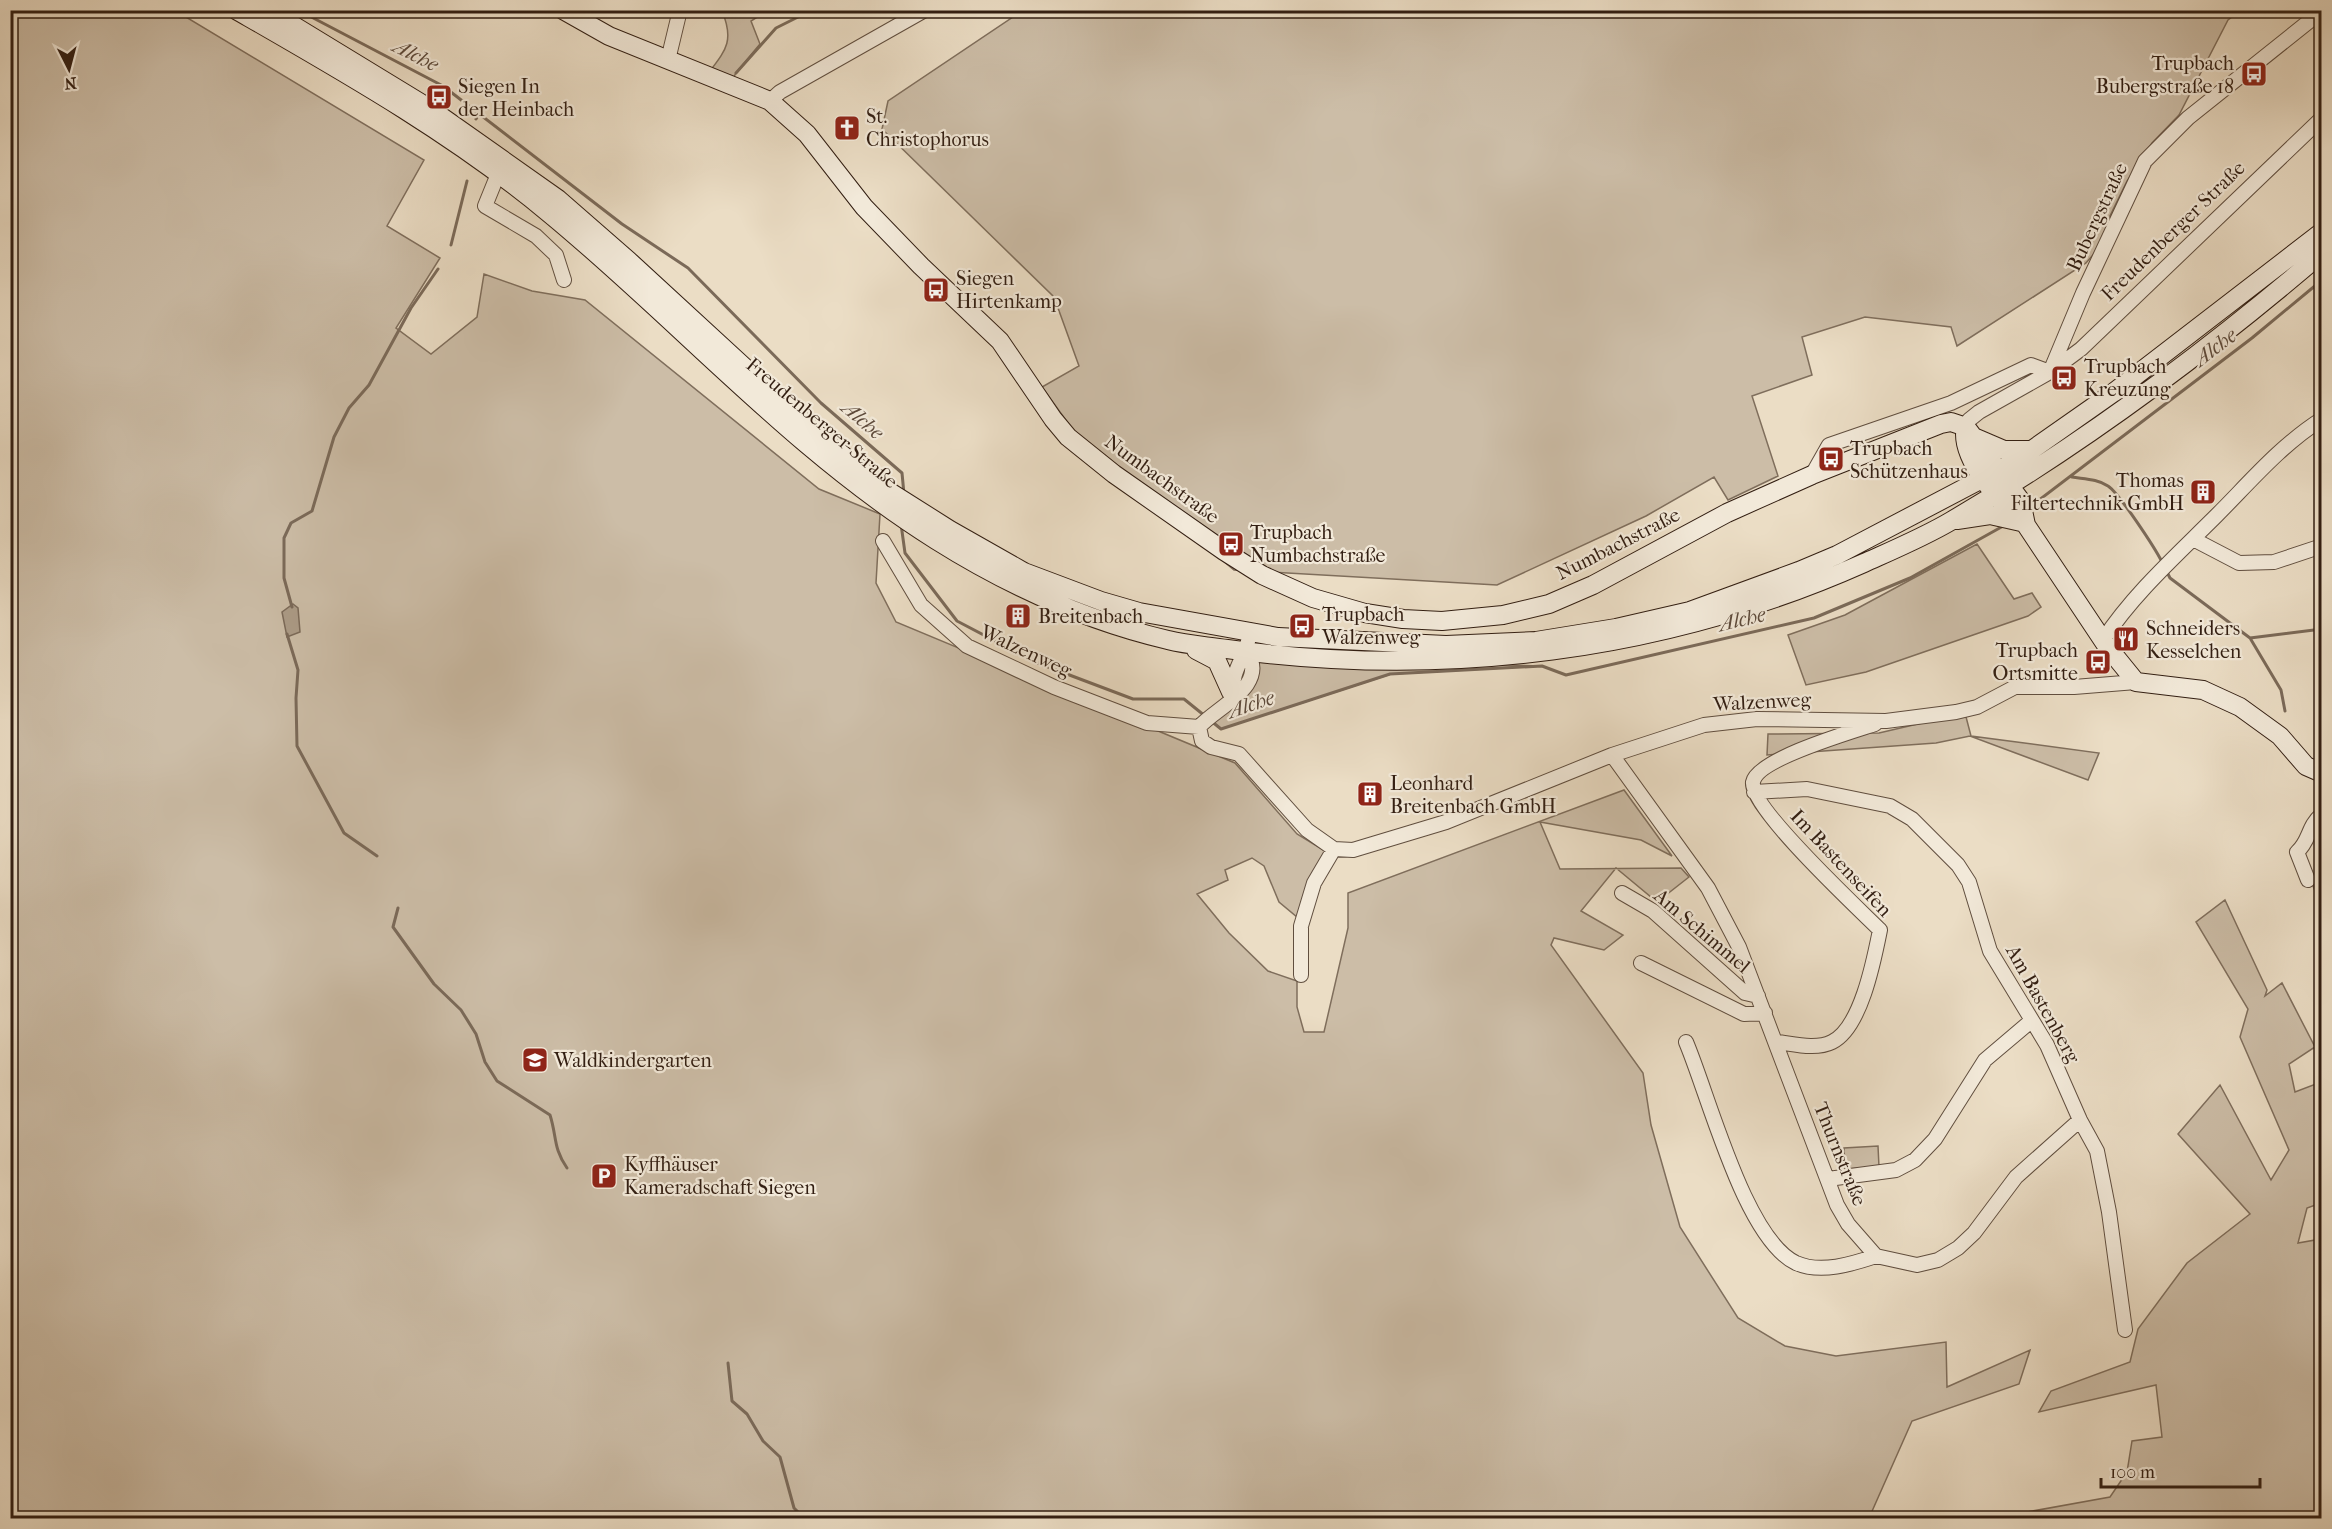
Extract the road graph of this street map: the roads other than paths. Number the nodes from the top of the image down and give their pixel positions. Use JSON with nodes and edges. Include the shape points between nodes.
{"nodes":[{"id":1,"x":236,"y":10,"type":"edge"},
{"id":2,"x":268,"y":10,"type":"edge"},
{"id":3,"x":563,"y":10,"type":"edge"},
{"id":4,"x":680,"y":10,"type":"edge"},
{"id":5,"x":925,"y":10,"type":"edge"},
{"id":6,"x":2322,"y":11,"type":"edge"},
{"id":7,"x":668,"y":60,"type":"junction"},
{"id":8,"x":770,"y":101,"type":"junction"},
{"id":9,"x":2322,"y":118,"type":"edge"},
{"id":10,"x":498,"y":174,"type":"junction"},
{"id":11,"x":2322,"y":232,"type":"edge"},
{"id":12,"x":2322,"y":253,"type":"edge"},
{"id":13,"x":564,"y":280,"type":"dead end"},
{"id":14,"x":2050,"y":372,"type":"junction"},
{"id":15,"x":2322,"y":419,"type":"edge"},
{"id":16,"x":1971,"y":433,"type":"junction"},
{"id":17,"x":2031,"y":450,"type":"junction"},
{"id":18,"x":1990,"y":474,"type":"junction"},
{"id":19,"x":1812,"y":475,"type":"junction"},
{"id":20,"x":2008,"y":502,"type":"junction"},
{"id":21,"x":903,"y":509,"type":"junction"},
{"id":22,"x":2193,"y":539,"type":"junction"},
{"id":23,"x":883,"y":541,"type":"dead end"},
{"id":24,"x":2322,"y":546,"type":"edge"},
{"id":25,"x":1250,"y":633,"type":"junction"},
{"id":26,"x":2103,"y":640,"type":"junction"},
{"id":27,"x":1171,"y":641,"type":"junction"},
{"id":28,"x":1247,"y":652,"type":"junction"},
{"id":29,"x":2136,"y":682,"type":"junction"},
{"id":30,"x":1232,"y":695,"type":"junction"},
{"id":31,"x":1886,"y":721,"type":"junction"},
{"id":32,"x":1198,"y":727,"type":"junction"},
{"id":33,"x":1612,"y":755,"type":"junction"},
{"id":34,"x":2322,"y":773,"type":"edge"},
{"id":35,"x":1754,"y":792,"type":"junction"},
{"id":36,"x":2322,"y":814,"type":"edge"},
{"id":37,"x":1334,"y":849,"type":"junction"},
{"id":38,"x":2308,"y":880,"type":"dead end"},
{"id":39,"x":1622,"y":893,"type":"dead end"},
{"id":40,"x":1641,"y":963,"type":"dead end"},
{"id":41,"x":1301,"y":975,"type":"dead end"},
{"id":42,"x":1758,"y":996,"type":"junction"},
{"id":43,"x":1765,"y":1013,"type":"junction"},
{"id":44,"x":2031,"y":1021,"type":"junction"},
{"id":45,"x":1686,"y":1042,"type":"dead end"},
{"id":46,"x":1777,"y":1042,"type":"junction"},
{"id":47,"x":2080,"y":1120,"type":"junction"},
{"id":48,"x":1828,"y":1179,"type":"junction"},
{"id":49,"x":1876,"y":1256,"type":"junction"},
{"id":50,"x":2126,"y":1330,"type":"dead end"}],
"edges":[{"from":1,"to":10,"type":"main road","name":"Freudenberger Straße","via":[[423,122]]},
{"from":2,"to":21,"type":"main road","name":"Freudenberger Straße","via":[[432,110],[558,199]]},
{"from":3,"to":7,"type":"main road","name":"Numbachstraße","via":[[609,36]]},
{"from":4,"to":7,"type":"street"},
{"from":5,"to":8,"type":"street"},
{"from":6,"to":14,"type":"street","name":"Bubergstraße","via":[[2188,118],[2145,161]]},
{"from":7,"to":8,"type":"main road","name":"Numbachstraße"},
{"from":8,"to":19,"type":"main road","name":"Numbachstraße","via":[[807,134],[872,216],[1000,341],[1068,438],[1224,551],[1313,598],[1365,613],[1442,621],[1503,615],[1549,604],[1593,585],[1727,513]]},
{"from":9,"to":14,"type":"street","name":"Freudenberger Straße","via":[[2106,327]]},
{"from":10,"to":13,"type":"street","via":[[485,206],[536,236],[556,255]]},
{"from":10,"to":21,"type":"main road","name":"Freudenberger Straße","via":[[616,271],[805,445]]},
{"from":11,"to":17,"type":"main road","name":"Freudenberger Straße","via":[[2113,393]]},
{"from":12,"to":20,"type":"main road","name":"Freudenberger Straße"},
{"from":14,"to":16,"type":"street","name":"Freudenberger Straße","via":[[1979,412],[1969,420]]},
{"from":14,"to":19,"type":"street","via":[[2031,365],[1951,403],[1829,445]]},
{"from":15,"to":22,"type":"street","via":[[2277,454]]},
{"from":16,"to":17,"type":"main road","via":[[2004,450]]},
{"from":16,"to":18,"type":"main road","via":[[1965,446]]},
{"from":16,"to":19,"type":"main road","name":"Numbachstraße","via":[[1951,422]]},
{"from":17,"to":18,"type":"main road","name":"Freudenberger Straße"},
{"from":18,"to":20,"type":"main road"},
{"from":18,"to":25,"type":"main road","name":"Freudenberger Straße","via":[[1837,555],[1725,599],[1643,622],[1578,635],[1488,644],[1358,643]]},
{"from":20,"to":26,"type":"main road"},
{"from":20,"to":28,"type":"main road","name":"Freudenberger Straße","via":[[1952,521],[1806,587],[1694,623],[1618,641],[1538,653],[1448,660],[1330,660]]},
{"from":21,"to":25,"type":"main road","name":"Freudenberger Straße","via":[[1024,572],[1068,588],[1139,612]]},
{"from":21,"to":27,"type":"main road","name":"Freudenberger Straße","via":[[940,543],[1019,585],[1119,626]]},
{"from":22,"to":24,"type":"street","via":[[2239,563],[2274,561]]},
{"from":22,"to":26,"type":"street","via":[[2118,617]]},
{"from":23,"to":32,"type":"street","name":"Walzenweg","via":[[921,605],[967,646],[1054,687],[1147,723]]},
{"from":25,"to":28,"type":"street"},
{"from":26,"to":29,"type":"main road"},
{"from":27,"to":28,"type":"main road","name":"Freudenberger Straße"},
{"from":27,"to":30,"type":"main road","via":[[1217,661]]},
{"from":28,"to":30,"type":"street","via":[[1239,659]]},
{"from":29,"to":31,"type":"street","name":"Walzenweg","via":[[2015,687],[1977,707]]},
{"from":29,"to":34,"type":"main road","via":[[2203,690],[2240,707],[2280,736],[2306,766]]},
{"from":30,"to":32,"type":"street"},
{"from":31,"to":33,"type":"street","name":"Walzenweg","via":[[1723,721]]},
{"from":31,"to":35,"type":"street","via":[[1817,742],[1783,758],[1757,774]]},
{"from":32,"to":37,"type":"street","via":[[1202,741],[1239,754],[1307,830]]},
{"from":33,"to":37,"type":"street","name":"Walzenweg","via":[[1402,837],[1364,849]]},
{"from":33,"to":42,"type":"street","name":"Thurnstraße","via":[[1708,888],[1739,947]]},
{"from":35,"to":44,"type":"street","name":"Am Bastenberg","via":[[1822,791],[1890,806],[1912,819],[1958,865],[1969,882],[1990,951]]},
{"from":35,"to":46,"type":"street","name":"Im Bastenseifen","via":[[1796,846],[1880,930],[1864,993],[1841,1036],[1821,1046]]},
{"from":36,"to":38,"type":"street","via":[[2311,823],[2304,846],[2297,852]]},
{"from":37,"to":41,"type":"street","via":[[1314,884],[1301,926]]},
{"from":39,"to":42,"type":"street","name":"Am Schimmel","via":[[1653,911],[1745,993]]},
{"from":40,"to":43,"type":"street","via":[[1744,1014]]},
{"from":42,"to":43,"type":"street","name":"Thurnstraße"},
{"from":43,"to":46,"type":"street","name":"Thurnstraße"},
{"from":44,"to":47,"type":"street","name":"Am Bastenberg","via":[[2047,1045]]},
{"from":44,"to":48,"type":"street","via":[[1985,1060],[1935,1139],[1915,1160],[1888,1171]]},
{"from":45,"to":49,"type":"street","via":[[1749,1209],[1769,1242],[1791,1260],[1812,1267],[1830,1268]]},
{"from":46,"to":48,"type":"street","name":"Thurnstraße"},
{"from":47,"to":49,"type":"street","via":[[2016,1177],[1958,1248],[1938,1260],[1917,1265]]},
{"from":47,"to":50,"type":"street","name":"Am Bastenberg","via":[[2091,1136],[2102,1169]]},
{"from":48,"to":49,"type":"street","name":"Thurnstraße","via":[[1848,1224]]}]}
